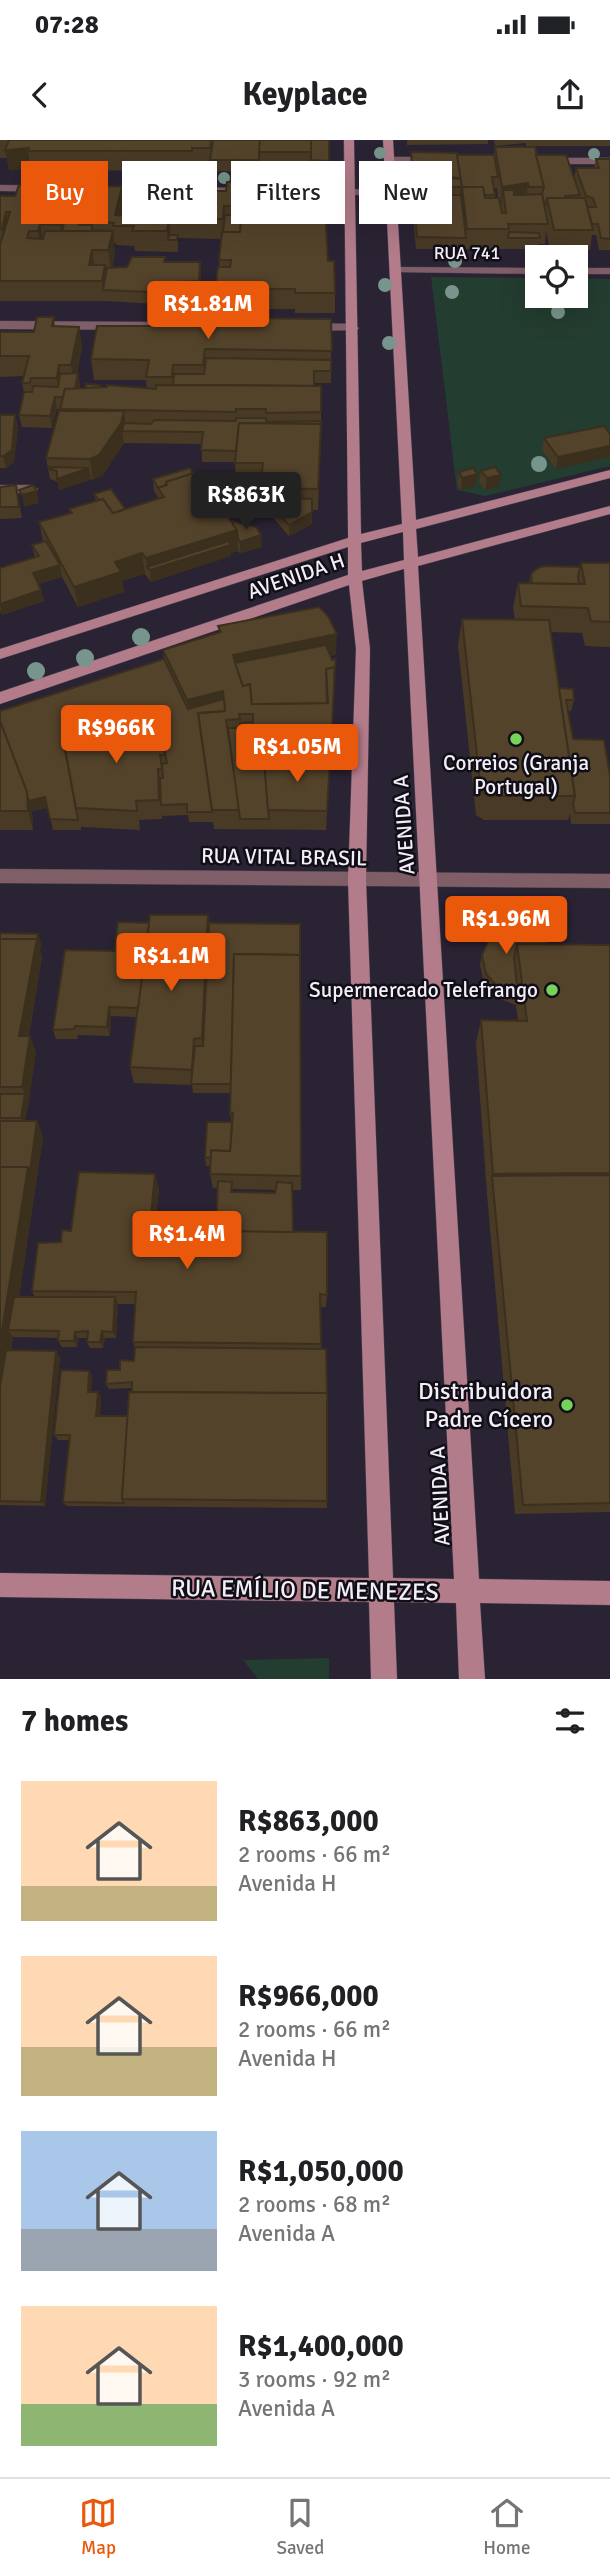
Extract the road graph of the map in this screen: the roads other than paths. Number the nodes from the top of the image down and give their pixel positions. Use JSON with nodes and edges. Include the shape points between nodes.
{"nodes":[{"id":1,"x":349,"y":140,"type":"edge"},
{"id":2,"x":388,"y":140,"type":"edge"},
{"id":3,"x":390,"y":160,"type":"joint"},
{"id":4,"x":445,"y":160,"type":"edge"},
{"id":5,"x":527,"y":160,"type":"edge"},
{"id":6,"x":610,"y":161,"type":"edge"},
{"id":7,"x":0,"y":188,"type":"edge"},
{"id":8,"x":231,"y":191,"type":"edge"},
{"id":9,"x":345,"y":192,"type":"edge"},
{"id":10,"x":350,"y":192,"type":"junction"},
{"id":11,"x":359,"y":192,"type":"edge"},
{"id":12,"x":394,"y":224,"type":"edge"},
{"id":13,"x":397,"y":270,"type":"junction"},
{"id":14,"x":525,"y":271,"type":"edge"},
{"id":15,"x":588,"y":271,"type":"edge"},
{"id":16,"x":610,"y":271,"type":"edge"},
{"id":17,"x":0,"y":325,"type":"edge"},
{"id":18,"x":176,"y":326,"type":"edge"},
{"id":19,"x":299,"y":327,"type":"edge"},
{"id":20,"x":353,"y":328,"type":"junction"},
{"id":21,"x":610,"y":474,"type":"edge"},
{"id":22,"x":0,"y":489,"type":"edge"},
{"id":23,"x":31,"y":489,"type":"edge"},
{"id":24,"x":610,"y":510,"type":"edge"},
{"id":25,"x":407,"y":527,"type":"junction"},
{"id":26,"x":356,"y":540,"type":"junction"},
{"id":27,"x":410,"y":564,"type":"junction"},
{"id":28,"x":355,"y":578,"type":"junction"},
{"id":29,"x":0,"y":654,"type":"edge"},
{"id":30,"x":0,"y":698,"type":"edge"},
{"id":31,"x":0,"y":876,"type":"edge"},
{"id":32,"x":357,"y":880,"type":"junction"},
{"id":33,"x":431,"y":881,"type":"junction"},
{"id":34,"x":610,"y":881,"type":"edge"},
{"id":35,"x":0,"y":1585,"type":"edge"},
{"id":36,"x":382,"y":1591,"type":"junction"},
{"id":37,"x":468,"y":1592,"type":"junction"},
{"id":38,"x":610,"y":1593,"type":"edge"},
{"id":39,"x":384,"y":1679,"type":"edge"},
{"id":40,"x":472,"y":1679,"type":"edge"}],
"edges":[{"from":1,"to":10,"type":"street","name":"AVENIDA A"},
{"from":2,"to":3,"type":"street","name":"AVENIDA A"},
{"from":3,"to":4,"type":"street"},
{"from":5,"to":6,"type":"street"},
{"from":7,"to":8,"type":"street"},
{"from":9,"to":10,"type":"street"},
{"from":10,"to":11,"type":"street"},
{"from":10,"to":20,"type":"street","name":"AVENIDA A"},
{"from":12,"to":13,"type":"street","name":"AVENIDA A"},
{"from":13,"to":14,"type":"street","name":"RUA 741"},
{"from":13,"to":25,"type":"street","name":"AVENIDA A"},
{"from":15,"to":16,"type":"street"},
{"from":17,"to":18,"type":"street"},
{"from":19,"to":20,"type":"street"},
{"from":20,"to":26,"type":"street","name":"AVENIDA A"},
{"from":21,"to":25,"type":"street","name":"AVENIDA H"},
{"from":22,"to":23,"type":"street"},
{"from":24,"to":27,"type":"street","name":"AVENIDA H"},
{"from":25,"to":26,"type":"street","name":"AVENIDA H"},
{"from":25,"to":27,"type":"street","name":"AVENIDA A"},
{"from":26,"to":28,"type":"street","name":"AVENIDA A"},
{"from":26,"to":29,"type":"street","name":"AVENIDA H"},
{"from":27,"to":28,"type":"street","name":"AVENIDA H"},
{"from":27,"to":33,"type":"street","name":"AVENIDA A"},
{"from":28,"to":30,"type":"street","name":"AVENIDA H"},
{"from":28,"to":32,"type":"street","name":"AVENIDA A","via":[[363,649]]},
{"from":31,"to":32,"type":"street","name":"RUA VITAL BRASIL"},
{"from":32,"to":33,"type":"street","name":"RUA VITAL BRASIL"},
{"from":32,"to":36,"type":"street","name":"AVENIDA A"},
{"from":33,"to":34,"type":"street","name":"RUA VITAL BRASIL"},
{"from":33,"to":37,"type":"street","name":"AVENIDA A"},
{"from":35,"to":36,"type":"street","name":"RUA EMÍLIO DE MENEZES"},
{"from":36,"to":37,"type":"street","name":"RUA EMÍLIO DE MENEZES"},
{"from":36,"to":39,"type":"street","name":"AVENIDA A"},
{"from":37,"to":38,"type":"street","name":"RUA EMÍLIO DE MENEZES"},
{"from":37,"to":40,"type":"street","name":"AVENIDA A"}]}
